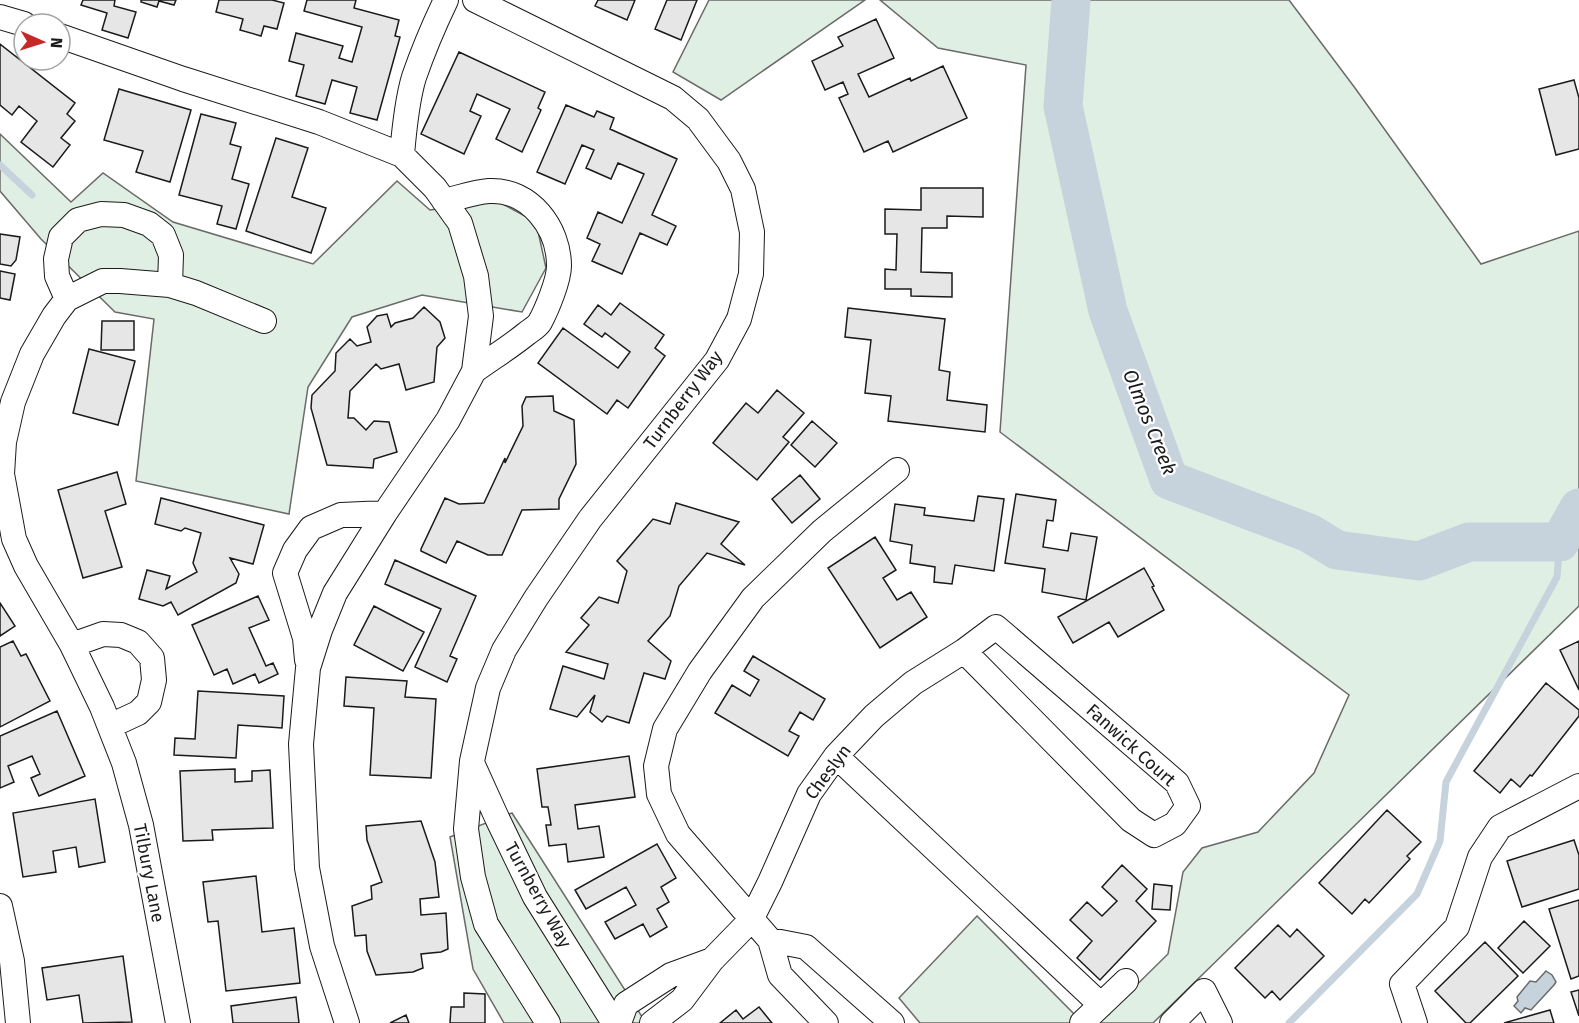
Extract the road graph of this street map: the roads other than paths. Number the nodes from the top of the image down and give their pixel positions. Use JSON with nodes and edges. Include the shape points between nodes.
{"nodes":[{"id":1,"x":446,"y":0,"type":"edge"},
{"id":2,"x":475,"y":0,"type":"edge"},
{"id":3,"x":72,"y":40,"type":"edge"},
{"id":4,"x":402,"y":155,"type":"junction"},
{"id":5,"x":444,"y":201,"type":"junction"},
{"id":6,"x":170,"y":285,"type":"junction"},
{"id":7,"x":67,"y":299,"type":"junction"},
{"id":8,"x":264,"y":321,"type":"dead end"},
{"id":9,"x":474,"y":370,"type":"junction"},
{"id":10,"x":897,"y":470,"type":"dead end"},
{"id":11,"x":385,"y":513,"type":"junction"},
{"id":12,"x":996,"y":627,"type":"joint"},
{"id":13,"x":72,"y":645,"type":"junction"},
{"id":14,"x":964,"y":651,"type":"junction"},
{"id":15,"x":308,"y":668,"type":"junction"},
{"id":16,"x":110,"y":726,"type":"junction"},
{"id":17,"x":836,"y":756,"type":"junction"},
{"id":18,"x":472,"y":761,"type":"junction"},
{"id":19,"x":1579,"y":786,"type":"edge"},
{"id":20,"x":0,"y":906,"type":"edge"},
{"id":21,"x":751,"y":920,"type":"junction"},
{"id":22,"x":770,"y":940,"type":"junction"},
{"id":23,"x":712,"y":960,"type":"junction"},
{"id":24,"x":1126,"y":981,"type":"dead end"},
{"id":25,"x":1101,"y":1005,"type":"junction"},
{"id":26,"x":18,"y":1023,"type":"edge"},
{"id":27,"x":178,"y":1023,"type":"edge"},
{"id":28,"x":347,"y":1023,"type":"edge"},
{"id":29,"x":548,"y":1023,"type":"edge"},
{"id":30,"x":614,"y":1023,"type":"edge"},
{"id":31,"x":619,"y":1023,"type":"edge"},
{"id":32,"x":652,"y":1023,"type":"edge"},
{"id":33,"x":826,"y":1023,"type":"edge"},
{"id":34,"x":892,"y":1023,"type":"edge"},
{"id":35,"x":1082,"y":1023,"type":"edge"},
{"id":36,"x":1172,"y":1023,"type":"edge"},
{"id":37,"x":1220,"y":1023,"type":"edge"},
{"id":38,"x":1416,"y":1023,"type":"edge"}],
"edges":[{"from":1,"to":4,"type":"street","via":[[414,79]]},
{"from":2,"to":18,"type":"street","name":"Turnberry Way","via":[[673,98],[698,119],[729,161],[743,189],[752,232],[751,274],[740,319],[717,360],[590,519],[504,650],[489,688]]},
{"from":3,"to":4,"type":"street","via":[[319,122]]},
{"from":4,"to":5,"type":"street"},
{"from":5,"to":9,"type":"street","via":[[460,223],[476,276],[481,316]]},
{"from":5,"to":9,"type":"street","via":[[490,191],[525,200],[543,216],[555,239],[559,267],[539,324]]},
{"from":6,"to":7,"type":"street","via":[[103,281]]},
{"from":6,"to":7,"type":"street","via":[[171,255],[163,235],[149,224],[124,215],[101,214],[78,220],[61,237],[57,276]]},
{"from":6,"to":8,"type":"street"},
{"from":7,"to":13,"type":"street","name":"Tilbury Lane","via":[[33,354],[13,402],[2,474],[14,539]]},
{"from":9,"to":11,"type":"street","via":[[448,420]]},
{"from":10,"to":21,"type":"street","via":[[822,531],[753,598],[664,729],[656,766],[659,794],[678,834]]},
{"from":11,"to":15,"type":"street","via":[[335,593]]},
{"from":11,"to":15,"type":"street","via":[[341,515],[311,528],[295,550],[285,573],[305,638]]},
{"from":12,"to":14,"type":"street","name":"Cheslyn"},
{"from":12,"to":14,"type":"street","name":"Fanwick Court","via":[[1177,783],[1188,806],[1175,824],[1154,835],[1131,820]]},
{"from":13,"to":16,"type":"street","name":"Tilbury Lane"},
{"from":13,"to":16,"type":"street","via":[[103,634],[121,635],[138,642],[152,658],[154,680],[148,702],[138,713]]},
{"from":14,"to":17,"type":"street","name":"Cheslyn","via":[[913,683]]},
{"from":15,"to":28,"type":"street","via":[[301,744],[307,868],[322,946]]},
{"from":16,"to":27,"type":"street","name":"Tilbury Lane","via":[[141,825]]},
{"from":17,"to":21,"type":"street","name":"Cheslyn","via":[[809,794]]},
{"from":17,"to":25,"type":"street"},
{"from":18,"to":29,"type":"street","name":"Turnberry Way","via":[[466,829],[473,877],[486,924]]},
{"from":18,"to":30,"type":"street","name":"Turnberry Way","via":[[535,897]]},
{"from":19,"to":38,"type":"street","via":[[1500,827],[1493,837],[1480,857],[1457,927],[1402,984]]},
{"from":20,"to":26,"type":"street","via":[[12,961]]},
{"from":21,"to":22,"type":"street"},
{"from":21,"to":23,"type":"street","name":"Cheslyn"},
{"from":22,"to":33,"type":"street","via":[[780,975]]},
{"from":22,"to":34,"type":"street","via":[[806,947]]},
{"from":23,"to":31,"type":"street","name":"Cheslyn","via":[[671,975],[626,1004]]},
{"from":23,"to":32,"type":"street","name":"Cheslyn","via":[[682,1000]]},
{"from":24,"to":25,"type":"street"},
{"from":25,"to":35,"type":"street"},
{"from":36,"to":37,"type":"street","via":[[1204,991]]}]}
